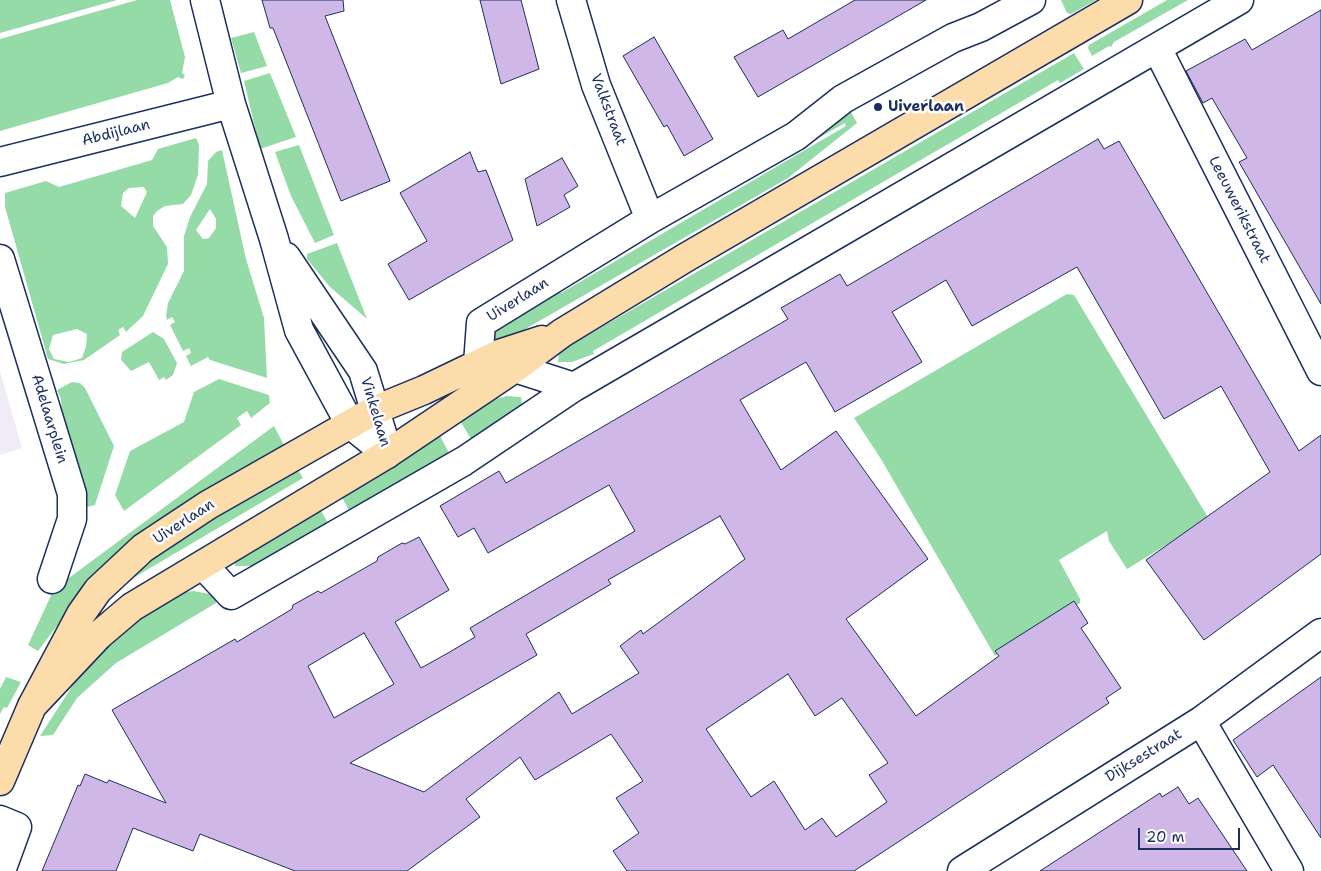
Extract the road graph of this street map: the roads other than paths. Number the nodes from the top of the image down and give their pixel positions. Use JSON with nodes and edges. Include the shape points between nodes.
{"nodes":[{"id":1,"x":205,"y":0,"type":"edge"},
{"id":2,"x":571,"y":0,"type":"edge"},
{"id":3,"x":1031,"y":0,"type":"edge"},
{"id":4,"x":1128,"y":0,"type":"edge"},
{"id":5,"x":1239,"y":0,"type":"edge"},
{"id":6,"x":1157,"y":48,"type":"junction"},
{"id":7,"x":231,"y":104,"type":"junction"},
{"id":8,"x":0,"y":162,"type":"edge"},
{"id":9,"x":650,"y":219,"type":"junction"},
{"id":10,"x":274,"y":239,"type":"junction"},
{"id":11,"x":0,"y":259,"type":"edge"},
{"id":12,"x":562,"y":333,"type":"junction"},
{"id":13,"x":478,"y":364,"type":"junction"},
{"id":14,"x":515,"y":368,"type":"junction"},
{"id":15,"x":1321,"y":371,"type":"edge"},
{"id":16,"x":574,"y":387,"type":"junction"},
{"id":17,"x":375,"y":410,"type":"junction"},
{"id":18,"x":350,"y":424,"type":"junction"},
{"id":19,"x":388,"y":454,"type":"junction"},
{"id":20,"x":203,"y":565,"type":"junction"},
{"id":21,"x":52,"y":580,"type":"dead end"},
{"id":22,"x":1321,"y":633,"type":"edge"},
{"id":23,"x":32,"y":706,"type":"junction"},
{"id":24,"x":1201,"y":721,"type":"junction"},
{"id":25,"x":0,"y":781,"type":"edge"},
{"id":26,"x":9,"y":824,"type":"edge"},
{"id":27,"x":1,"y":871,"type":"edge"},
{"id":28,"x":962,"y":871,"type":"edge"},
{"id":29,"x":1289,"y":871,"type":"edge"}],
"edges":[{"from":1,"to":7,"type":"street","name":"Vinkelaan"},
{"from":2,"to":9,"type":"street","name":"Valkstraat","via":[[596,85]]},
{"from":3,"to":9,"type":"street","name":"Uiverlaan","via":[[843,98],[796,136]]},
{"from":4,"to":12,"type":"main road","name":"Uiverlaan"},
{"from":5,"to":6,"type":"street"},
{"from":6,"to":15,"type":"street","name":"Leeuwerikstraat"},
{"from":6,"to":16,"type":"street"},
{"from":7,"to":8,"type":"street","name":"Abdijlaan"},
{"from":7,"to":10,"type":"street","name":"Vinkelaan"},
{"from":9,"to":13,"type":"street","name":"Uiverlaan","via":[[481,323]]},
{"from":10,"to":17,"type":"street","name":"Vinkelaan","via":[[362,371]]},
{"from":10,"to":18,"type":"street","name":"Vinkelaan","via":[[299,330]]},
{"from":11,"to":21,"type":"street","name":"Adelaarplein","via":[[72,494],[72,519]]},
{"from":12,"to":13,"type":"main road","name":"Uiverlaan"},
{"from":12,"to":14,"type":"main road","name":"Uiverlaan"},
{"from":13,"to":17,"type":"main road","name":"Uiverlaan"},
{"from":14,"to":16,"type":"street"},
{"from":14,"to":19,"type":"main road","name":"Uiverlaan"},
{"from":16,"to":20,"type":"street","via":[[464,461],[231,596]]},
{"from":17,"to":18,"type":"main road","name":"Uiverlaan"},
{"from":17,"to":19,"type":"street","name":"Vinkelaan"},
{"from":18,"to":19,"type":"street","name":"Vinkelaan"},
{"from":18,"to":23,"type":"main road","name":"Uiverlaan","via":[[168,530],[118,570],[81,614]]},
{"from":19,"to":20,"type":"main road","name":"Uiverlaan"},
{"from":20,"to":23,"type":"main road","name":"Uiverlaan","via":[[132,608],[99,636]]},
{"from":22,"to":24,"type":"street","name":"Dijksestraat"},
{"from":23,"to":25,"type":"main road","name":"Uiverlaan"},
{"from":24,"to":28,"type":"street","name":"Dijksestraat"},
{"from":24,"to":29,"type":"street"},
{"from":26,"to":27,"type":"street"}]}
